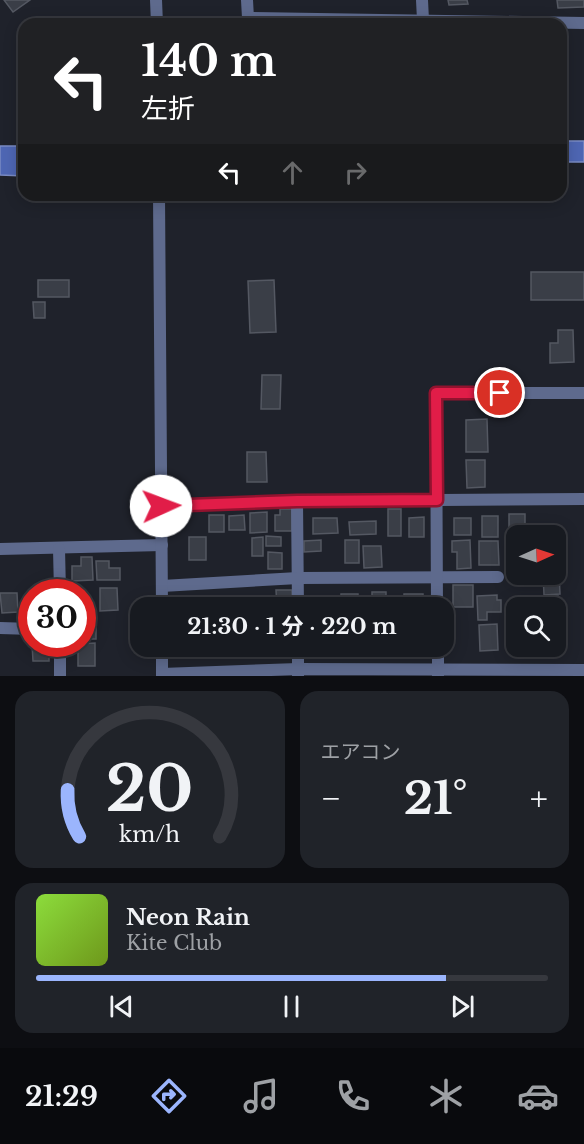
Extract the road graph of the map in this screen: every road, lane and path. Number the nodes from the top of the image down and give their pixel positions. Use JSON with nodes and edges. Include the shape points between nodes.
{"nodes":[{"id":1,"x":156,"y":0,"type":"edge"},
{"id":2,"x":247,"y":0,"type":"edge"},
{"id":3,"x":422,"y":0,"type":"edge"},
{"id":4,"x":157,"y":18,"type":"edge"},
{"id":5,"x":248,"y":18,"type":"edge"},
{"id":6,"x":423,"y":18,"type":"edge"},
{"id":7,"x":567,"y":23,"type":"edge"},
{"id":8,"x":584,"y":23,"type":"edge"},
{"id":9,"x":159,"y":201,"type":"edge"},
{"id":10,"x":584,"y":393,"type":"edge"},
{"id":11,"x":584,"y":499,"type":"edge"},
{"id":12,"x":437,"y":500,"type":"junction"},
{"id":13,"x":297,"y":501,"type":"junction"},
{"id":14,"x":161,"y":506,"type":"junction"},
{"id":15,"x":162,"y":546,"type":"junction"},
{"id":16,"x":0,"y":549,"type":"edge"},
{"id":17,"x":60,"y":549,"type":"junction"},
{"id":18,"x":437,"y":577,"type":"junction"},
{"id":19,"x":498,"y":577,"type":"dead end"},
{"id":20,"x":298,"y":578,"type":"junction"},
{"id":21,"x":60,"y":579,"type":"edge"},
{"id":22,"x":162,"y":586,"type":"junction"},
{"id":23,"x":162,"y":597,"type":"edge"},
{"id":24,"x":298,"y":597,"type":"edge"},
{"id":25,"x":437,"y":597,"type":"edge"},
{"id":26,"x":0,"y":628,"type":"edge"},
{"id":27,"x":18,"y":629,"type":"edge"},
{"id":28,"x":60,"y":657,"type":"edge"},
{"id":29,"x":162,"y":657,"type":"edge"},
{"id":30,"x":298,"y":657,"type":"edge"},
{"id":31,"x":584,"y":670,"type":"edge"},
{"id":32,"x":438,"y":672,"type":"edge"},
{"id":33,"x":298,"y":673,"type":"edge"},
{"id":34,"x":162,"y":675,"type":"edge"},
{"id":35,"x":60,"y":676,"type":"edge"}],
"edges":[{"from":1,"to":4,"type":"street"},
{"from":2,"to":5,"type":"street"},
{"from":3,"to":6,"type":"street"},
{"from":7,"to":8,"type":"street"},
{"from":9,"to":14,"type":"street"},
{"from":10,"to":12,"type":"street","via":[[436,393]]},
{"from":11,"to":12,"type":"street"},
{"from":12,"to":13,"type":"street"},
{"from":12,"to":18,"type":"street"},
{"from":13,"to":14,"type":"street"},
{"from":13,"to":20,"type":"street"},
{"from":14,"to":15,"type":"street"},
{"from":15,"to":17,"type":"street"},
{"from":15,"to":22,"type":"street"},
{"from":16,"to":17,"type":"street"},
{"from":17,"to":21,"type":"street"},
{"from":18,"to":19,"type":"street"},
{"from":18,"to":20,"type":"street"},
{"from":18,"to":25,"type":"street"},
{"from":20,"to":22,"type":"street"},
{"from":20,"to":24,"type":"street"},
{"from":22,"to":23,"type":"street"},
{"from":26,"to":27,"type":"street"},
{"from":28,"to":35,"type":"street"},
{"from":29,"to":34,"type":"street"},
{"from":30,"to":33,"type":"street"},
{"from":31,"to":32,"type":"street"},
{"from":32,"to":33,"type":"street"},
{"from":33,"to":34,"type":"street"}]}
